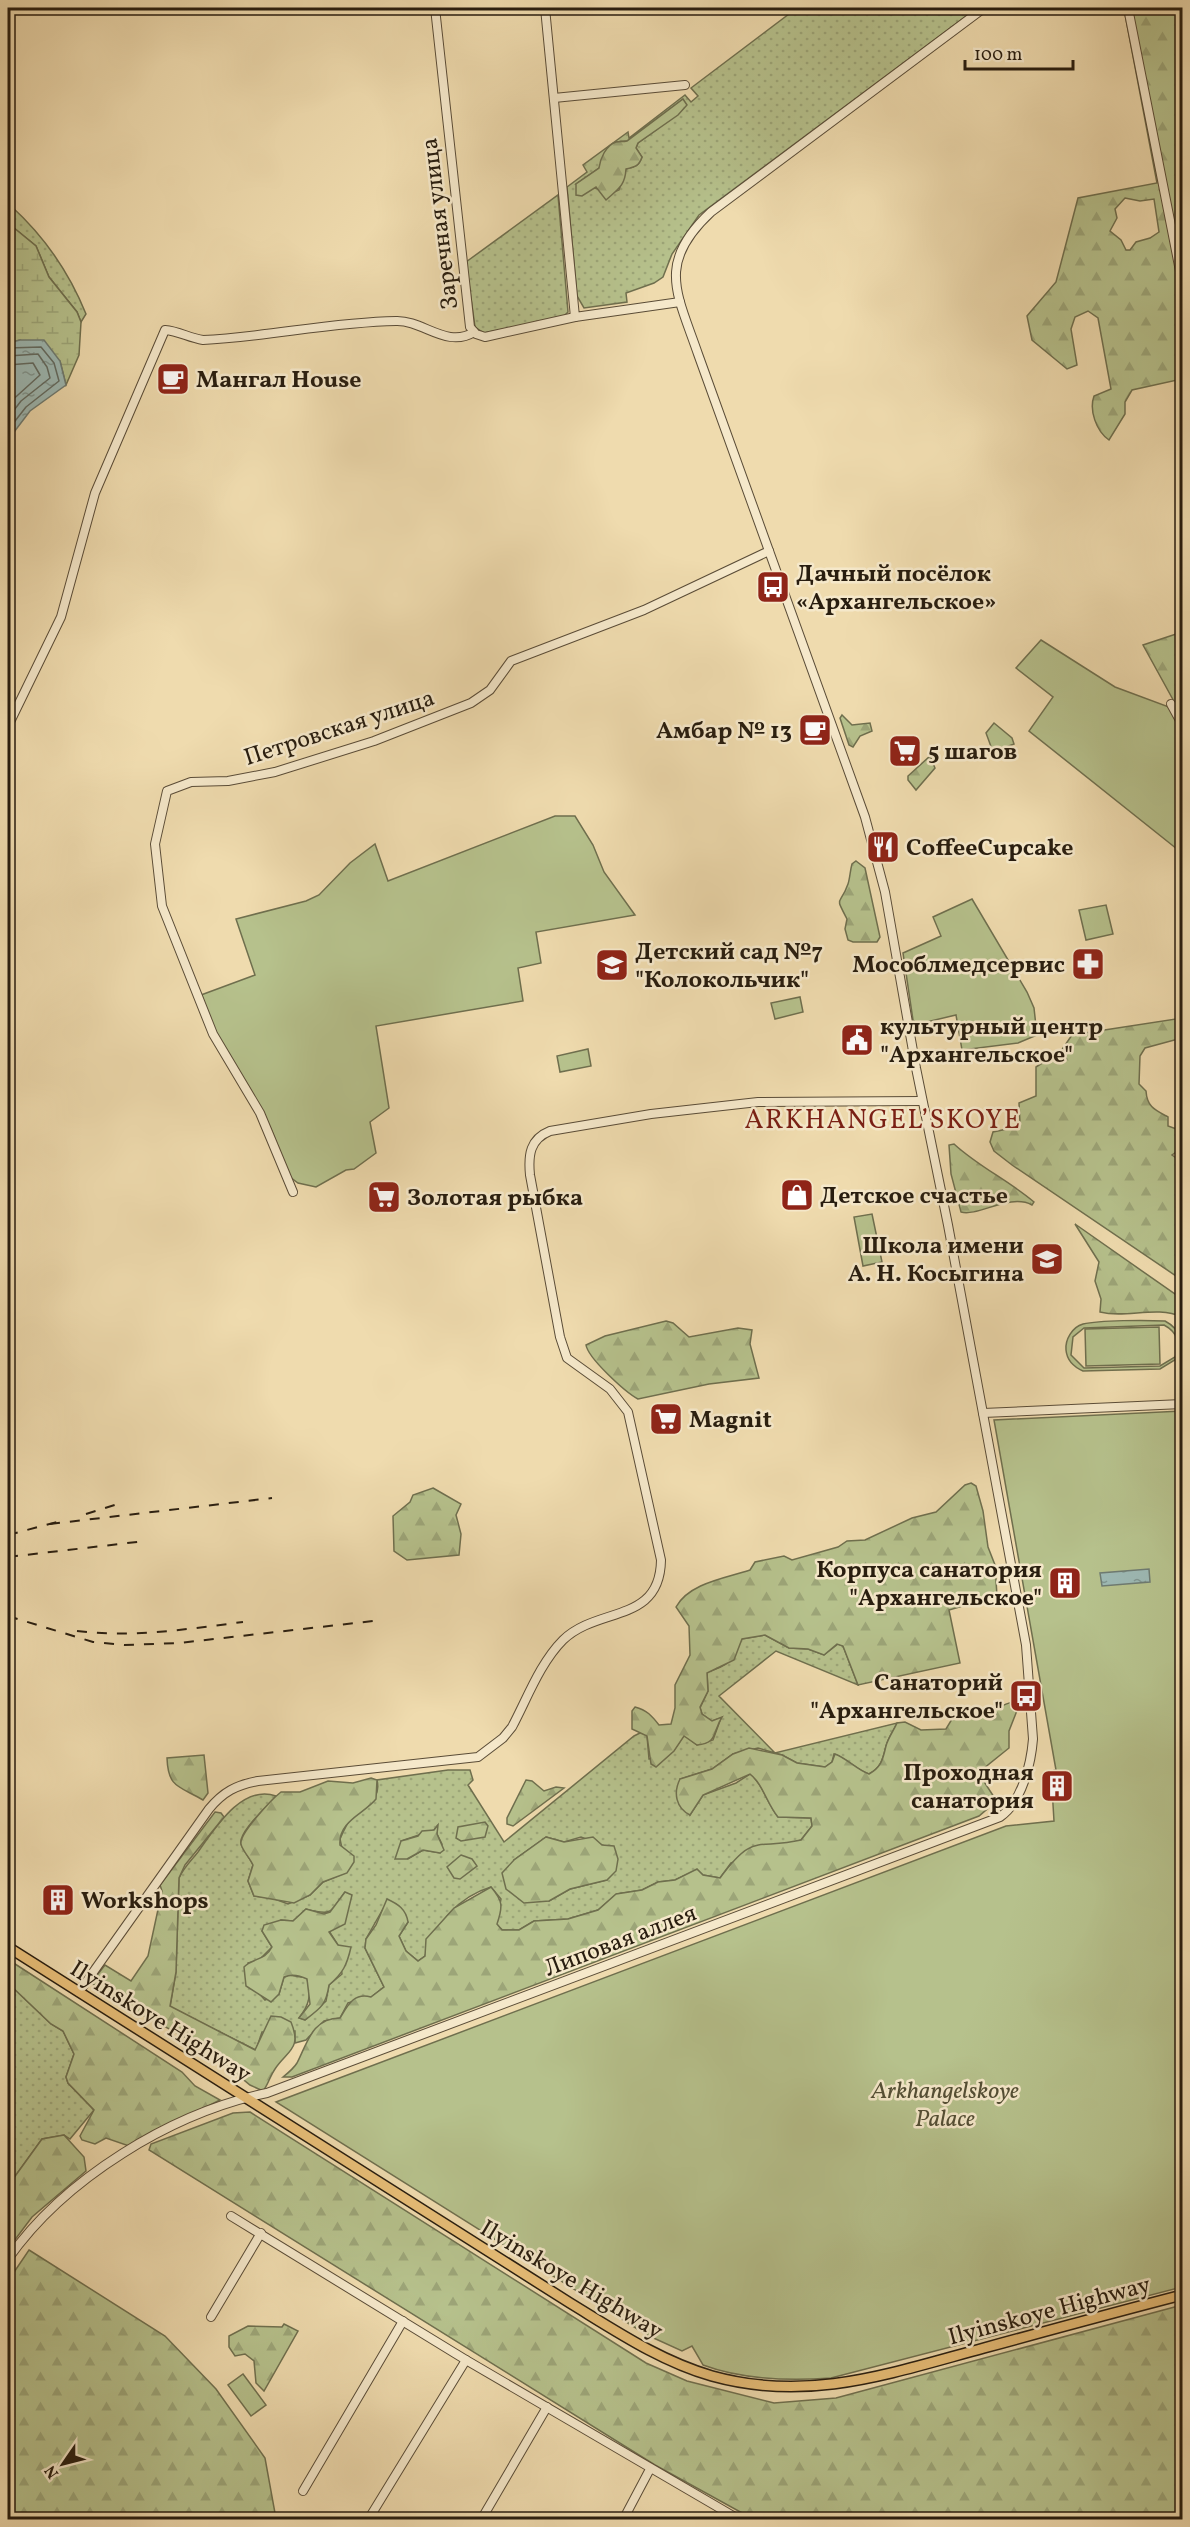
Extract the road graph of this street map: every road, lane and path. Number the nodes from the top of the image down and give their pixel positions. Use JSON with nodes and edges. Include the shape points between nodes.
{"nodes":[{"id":1,"x":435,"y":8,"type":"edge"},
{"id":2,"x":545,"y":8,"type":"edge"},
{"id":3,"x":984,"y":8,"type":"edge"},
{"id":4,"x":1128,"y":8,"type":"edge"},
{"id":5,"x":685,"y":85,"type":"dead end"},
{"id":6,"x":554,"y":98,"type":"junction"},
{"id":7,"x":1182,"y":280,"type":"edge"},
{"id":8,"x":680,"y":302,"type":"junction"},
{"id":9,"x":575,"y":317,"type":"junction"},
{"id":10,"x":474,"y":332,"type":"junction"},
{"id":11,"x":769,"y":551,"type":"junction"},
{"id":12,"x":1171,"y":704,"type":"dead end"},
{"id":13,"x":1182,"y":724,"type":"edge"},
{"id":14,"x":8,"y":726,"type":"edge"},
{"id":15,"x":922,"y":1101,"type":"junction"},
{"id":16,"x":293,"y":1192,"type":"dead end"},
{"id":17,"x":1182,"y":1404,"type":"edge"},
{"id":18,"x":983,"y":1413,"type":"junction"},
{"id":19,"x":8,"y":1947,"type":"edge"},
{"id":20,"x":79,"y":1992,"type":"junction"},
{"id":21,"x":246,"y":2098,"type":"junction"},
{"id":22,"x":231,"y":2216,"type":"dead end"},
{"id":23,"x":261,"y":2233,"type":"junction"},
{"id":24,"x":8,"y":2259,"type":"edge"},
{"id":25,"x":1182,"y":2295,"type":"edge"},
{"id":26,"x":211,"y":2317,"type":"dead end"},
{"id":27,"x":403,"y":2321,"type":"junction"},
{"id":28,"x":466,"y":2360,"type":"junction"},
{"id":29,"x":547,"y":2407,"type":"junction"},
{"id":30,"x":650,"y":2469,"type":"junction"},
{"id":31,"x":303,"y":2491,"type":"dead end"},
{"id":32,"x":368,"y":2520,"type":"edge"},
{"id":33,"x":481,"y":2520,"type":"edge"},
{"id":34,"x":623,"y":2520,"type":"edge"},
{"id":35,"x":740,"y":2520,"type":"edge"}],
"edges":[{"from":1,"to":10,"type":"street","name":"Заречная улица","via":[[458,229],[470,327]]},
{"from":2,"to":6,"type":"street"},
{"from":3,"to":8,"type":"street","via":[[701,221],[687,237],[676,260]]},
{"from":4,"to":7,"type":"street"},
{"from":5,"to":6,"type":"street"},
{"from":6,"to":9,"type":"street"},
{"from":8,"to":9,"type":"street","name":"Заречная улица"},
{"from":8,"to":11,"type":"street"},
{"from":9,"to":10,"type":"street","name":"Заречная улица","via":[[485,336]]},
{"from":10,"to":14,"type":"street","via":[[454,338],[397,320],[209,340],[165,330],[95,493],[61,617]]},
{"from":11,"to":15,"type":"street","via":[[876,852]]},
{"from":11,"to":16,"type":"street","name":"Петровская улица","via":[[644,610],[511,660],[490,690],[471,703],[374,741],[275,772],[228,781],[191,782],[167,791],[155,844],[162,906],[213,1034],[260,1113]]},
{"from":12,"to":13,"type":"street"},
{"from":15,"to":18,"type":"street"},
{"from":15,"to":20,"type":"street","via":[[758,1102],[645,1115],[550,1131],[537,1139],[530,1154],[530,1175],[560,1337],[567,1358],[610,1389],[621,1400],[632,1423],[661,1560],[653,1594],[638,1605],[584,1625],[562,1641],[503,1738],[478,1757],[258,1781],[239,1784],[224,1793]]},
{"from":17,"to":18,"type":"street"},
{"from":18,"to":21,"type":"street","name":"Липовая аллея","via":[[1026,1645],[1032,1714],[1030,1759],[1019,1793],[1005,1813]]},
{"from":19,"to":20,"type":"main road","name":"Ilyinskoye Highway"},
{"from":20,"to":21,"type":"main road","name":"Ilyinskoye Highway"},
{"from":21,"to":24,"type":"street","name":"Липовая аллея","via":[[148,2139],[112,2161],[44,2216]]},
{"from":21,"to":25,"type":"main road","name":"Ilyinskoye Highway","via":[[640,2345],[677,2364],[741,2383],[803,2388],[868,2379]]},
{"from":22,"to":23,"type":"street"},
{"from":23,"to":26,"type":"street"},
{"from":23,"to":27,"type":"street"},
{"from":27,"to":28,"type":"street"},
{"from":27,"to":31,"type":"street"},
{"from":28,"to":29,"type":"street"},
{"from":28,"to":32,"type":"street"},
{"from":29,"to":30,"type":"street"},
{"from":29,"to":33,"type":"street"},
{"from":30,"to":34,"type":"street"},
{"from":30,"to":35,"type":"street"}]}
